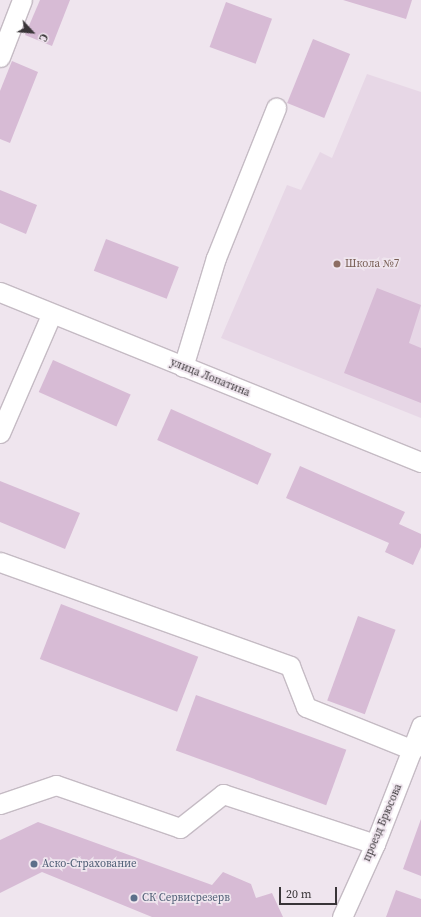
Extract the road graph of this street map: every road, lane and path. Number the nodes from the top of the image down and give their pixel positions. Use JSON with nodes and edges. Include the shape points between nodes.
{"nodes":[{"id":1,"x":22,"y":0,"type":"edge"},
{"id":2,"x":0,"y":57,"type":"edge"},
{"id":3,"x":276,"y":108,"type":"dead end"},
{"id":4,"x":0,"y":292,"type":"edge"},
{"id":5,"x":51,"y":315,"type":"junction"},
{"id":6,"x":183,"y":367,"type":"junction"},
{"id":7,"x":0,"y":433,"type":"edge"},
{"id":8,"x":421,"y":462,"type":"edge"},
{"id":9,"x":0,"y":562,"type":"edge"},
{"id":10,"x":421,"y":726,"type":"edge"},
{"id":11,"x":413,"y":750,"type":"junction"},
{"id":12,"x":0,"y":804,"type":"edge"},
{"id":13,"x":375,"y":844,"type":"junction"},
{"id":14,"x":342,"y":917,"type":"edge"}],
"edges":[{"from":1,"to":2,"type":"street"},
{"from":3,"to":6,"type":"street","via":[[216,258]]},
{"from":4,"to":5,"type":"street","name":"улица Лопатина"},
{"from":5,"to":6,"type":"street","name":"улица Лопатина"},
{"from":5,"to":7,"type":"street"},
{"from":6,"to":8,"type":"street","name":"улица Лопатина"},
{"from":9,"to":11,"type":"street","via":[[290,666],[306,707]]},
{"from":10,"to":11,"type":"street","name":"проезд Брюсова"},
{"from":11,"to":13,"type":"street","name":"проезд Брюсова"},
{"from":12,"to":13,"type":"street","via":[[56,785],[180,828],[223,794]]},
{"from":13,"to":14,"type":"street","name":"проезд Брюсова"}]}
